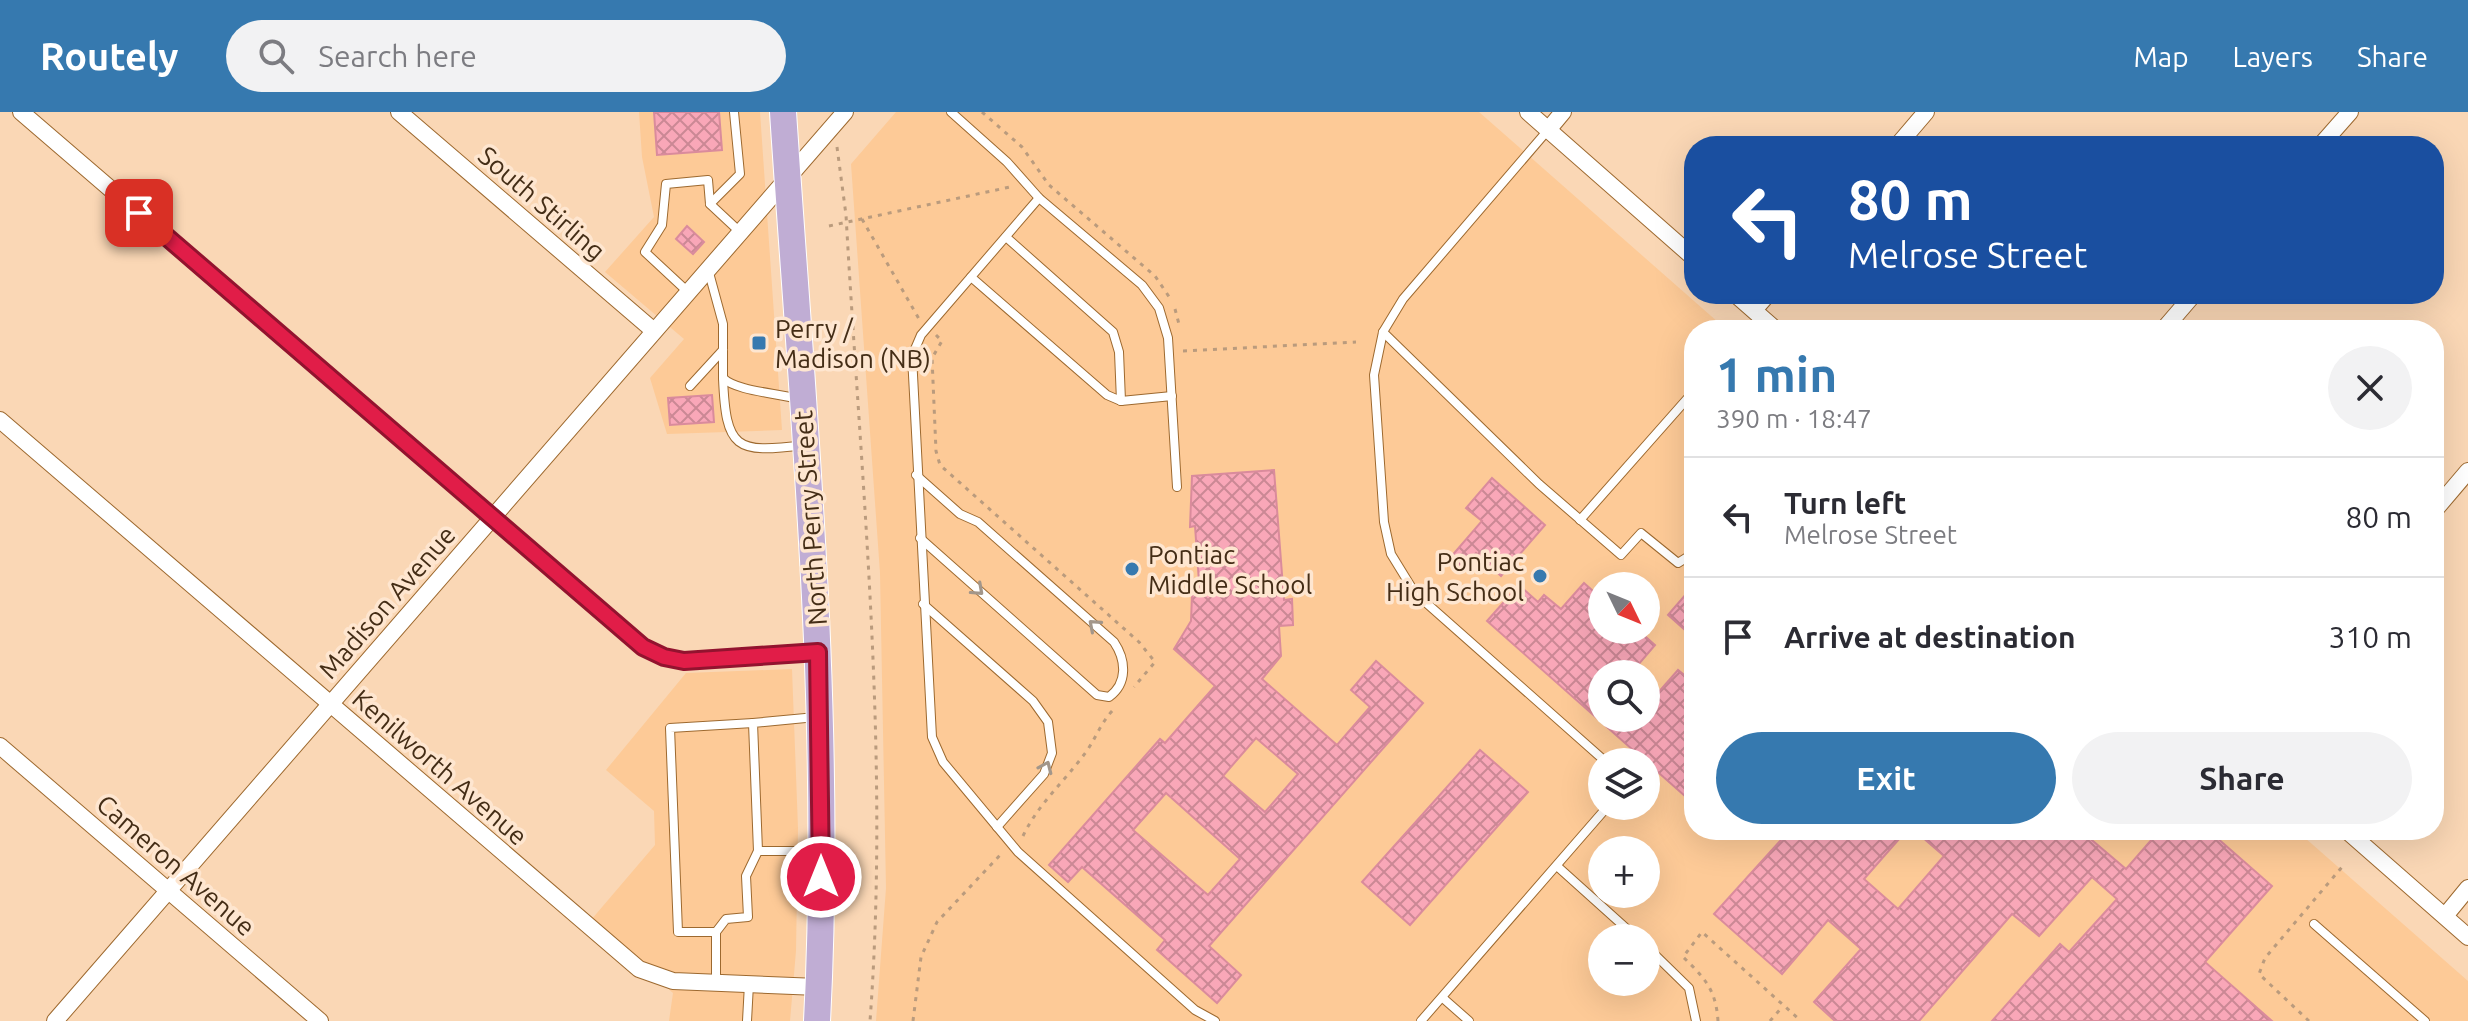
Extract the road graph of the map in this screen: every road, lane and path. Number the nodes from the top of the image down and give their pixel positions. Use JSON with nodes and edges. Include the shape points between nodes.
{"nodes":[{"id":1,"x":21,"y":112,"type":"edge"},
{"id":2,"x":399,"y":112,"type":"edge"},
{"id":3,"x":734,"y":112,"type":"edge"},
{"id":4,"x":783,"y":112,"type":"edge"},
{"id":5,"x":845,"y":112,"type":"edge"},
{"id":6,"x":951,"y":112,"type":"edge"},
{"id":7,"x":1528,"y":112,"type":"edge"},
{"id":8,"x":1563,"y":112,"type":"edge"},
{"id":9,"x":1926,"y":112,"type":"edge"},
{"id":10,"x":2350,"y":112,"type":"edge"},
{"id":11,"x":1548,"y":130,"type":"junction"},
{"id":12,"x":1906,"y":136,"type":"edge"},
{"id":13,"x":2329,"y":136,"type":"edge"},
{"id":14,"x":842,"y":164,"type":"dead end"},
{"id":15,"x":787,"y":178,"type":"junction"},
{"id":16,"x":1026,"y":184,"type":"junction"},
{"id":17,"x":1039,"y":198,"type":"junction"},
{"id":18,"x":710,"y":204,"type":"junction"},
{"id":19,"x":846,"y":222,"type":"junction"},
{"id":20,"x":829,"y":226,"type":"dead end"},
{"id":21,"x":740,"y":232,"type":"junction"},
{"id":22,"x":1006,"y":237,"type":"junction"},
{"id":23,"x":1684,"y":249,"type":"edge"},
{"id":24,"x":708,"y":269,"type":"junction"},
{"id":25,"x":971,"y":277,"type":"junction"},
{"id":26,"x":688,"y":292,"type":"junction"},
{"id":27,"x":1747,"y":304,"type":"edge"},
{"id":28,"x":1762,"y":304,"type":"edge"},
{"id":29,"x":2185,"y":304,"type":"edge"},
{"id":30,"x":1757,"y":313,"type":"junction"},
{"id":31,"x":1754,"y":320,"type":"edge"},
{"id":32,"x":1765,"y":320,"type":"edge"},
{"id":33,"x":2172,"y":320,"type":"edge"},
{"id":34,"x":654,"y":331,"type":"junction"},
{"id":35,"x":1383,"y":332,"type":"junction"},
{"id":36,"x":1356,"y":342,"type":"dead end"},
{"id":37,"x":723,"y":349,"type":"junction"},
{"id":38,"x":1183,"y":354,"type":"dead end"},
{"id":39,"x":723,"y":378,"type":"junction"},
{"id":40,"x":690,"y":386,"type":"dead end"},
{"id":41,"x":1172,"y":396,"type":"junction"},
{"id":42,"x":802,"y":400,"type":"junction"},
{"id":43,"x":1121,"y":401,"type":"junction"},
{"id":44,"x":1684,"y":402,"type":"edge"},
{"id":45,"x":0,"y":420,"type":"edge"},
{"id":46,"x":805,"y":445,"type":"junction"},
{"id":47,"x":2468,"y":471,"type":"edge"},
{"id":48,"x":916,"y":475,"type":"junction"},
{"id":49,"x":1177,"y":487,"type":"dead end"},
{"id":50,"x":2444,"y":499,"type":"edge"},
{"id":51,"x":492,"y":517,"type":"junction"},
{"id":52,"x":1580,"y":520,"type":"junction"},
{"id":53,"x":920,"y":538,"type":"junction"},
{"id":54,"x":1684,"y":559,"type":"edge"},
{"id":55,"x":923,"y":604,"type":"junction"},
{"id":56,"x":818,"y":652,"type":"junction"},
{"id":57,"x":330,"y":704,"type":"junction"},
{"id":58,"x":821,"y":716,"type":"junction"},
{"id":59,"x":753,"y":723,"type":"junction"},
{"id":60,"x":0,"y":746,"type":"edge"},
{"id":61,"x":1590,"y":748,"type":"edge"},
{"id":62,"x":1597,"y":820,"type":"edge"},
{"id":63,"x":997,"y":827,"type":"junction"},
{"id":64,"x":2358,"y":840,"type":"edge"},
{"id":65,"x":1012,"y":845,"type":"junction"},
{"id":66,"x":758,"y":851,"type":"junction"},
{"id":67,"x":821,"y":851,"type":"junction"},
{"id":68,"x":1558,"y":867,"type":"junction"},
{"id":69,"x":2342,"y":867,"type":"dead end"},
{"id":70,"x":2468,"y":888,"type":"edge"},
{"id":71,"x":168,"y":891,"type":"junction"},
{"id":72,"x":2445,"y":916,"type":"junction"},
{"id":73,"x":1621,"y":924,"type":"edge"},
{"id":74,"x":2314,"y":924,"type":"dead end"},
{"id":75,"x":716,"y":932,"type":"junction"},
{"id":76,"x":2468,"y":937,"type":"edge"},
{"id":77,"x":1660,"y":960,"type":"edge"},
{"id":78,"x":716,"y":983,"type":"junction"},
{"id":79,"x":749,"y":984,"type":"junction"},
{"id":80,"x":818,"y":987,"type":"junction"},
{"id":81,"x":1444,"y":999,"type":"junction"},
{"id":82,"x":1784,"y":1005,"type":"junction"},
{"id":83,"x":55,"y":1021,"type":"edge"},
{"id":84,"x":320,"y":1021,"type":"edge"},
{"id":85,"x":747,"y":1021,"type":"edge"},
{"id":86,"x":817,"y":1021,"type":"edge"},
{"id":87,"x":870,"y":1021,"type":"edge"},
{"id":88,"x":913,"y":1021,"type":"edge"},
{"id":89,"x":1215,"y":1021,"type":"edge"},
{"id":90,"x":1421,"y":1021,"type":"edge"},
{"id":91,"x":1469,"y":1021,"type":"edge"},
{"id":92,"x":1696,"y":1021,"type":"edge"},
{"id":93,"x":1718,"y":1021,"type":"edge"},
{"id":94,"x":1770,"y":1021,"type":"edge"},
{"id":95,"x":1801,"y":1021,"type":"edge"},
{"id":96,"x":2309,"y":1021,"type":"edge"},
{"id":97,"x":2425,"y":1021,"type":"edge"}],
"edges":[{"from":1,"to":51,"type":"street"},
{"from":2,"to":34,"type":"street","name":"South Stirling"},
{"from":3,"to":18,"type":"lane","via":[[740,174]]},
{"from":4,"to":15,"type":"main road","name":"North Perry Street"},
{"from":5,"to":15,"type":"street","name":"Madison Avenue"},
{"from":6,"to":16,"type":"lane"},
{"from":7,"to":11,"type":"street"},
{"from":8,"to":11,"type":"street"},
{"from":9,"to":12,"type":"street"},
{"from":10,"to":13,"type":"street"},
{"from":11,"to":23,"type":"street"},
{"from":11,"to":35,"type":"lane","via":[[1403,299]]},
{"from":14,"to":19,"type":"path"},
{"from":15,"to":21,"type":"street","name":"Madison Avenue"},
{"from":15,"to":42,"type":"main road","name":"North Perry Street"},
{"from":16,"to":17,"type":"lane"},
{"from":16,"to":19,"type":"path"},
{"from":17,"to":22,"type":"lane"},
{"from":17,"to":41,"type":"lane","via":[[1151,295],[1168,338]]},
{"from":18,"to":21,"type":"lane"},
{"from":18,"to":26,"type":"lane","via":[[708,180],[666,184],[662,225],[645,252]]},
{"from":19,"to":20,"type":"path"},
{"from":19,"to":87,"type":"path","via":[[875,686],[876,914]]},
{"from":21,"to":24,"type":"street","name":"Madison Avenue"},
{"from":22,"to":25,"type":"lane"},
{"from":22,"to":43,"type":"lane","via":[[1113,332]]},
{"from":24,"to":26,"type":"street","name":"Madison Avenue"},
{"from":24,"to":37,"type":"lane","via":[[723,324]]},
{"from":25,"to":43,"type":"lane","via":[[1107,395]]},
{"from":25,"to":48,"type":"lane","via":[[914,349],[910,364]]},
{"from":26,"to":34,"type":"street","name":"Madison Avenue"},
{"from":27,"to":30,"type":"street"},
{"from":28,"to":30,"type":"street"},
{"from":29,"to":33,"type":"street"},
{"from":30,"to":31,"type":"lane"},
{"from":30,"to":32,"type":"street"},
{"from":34,"to":51,"type":"street","name":"Madison Avenue"},
{"from":35,"to":52,"type":"lane"},
{"from":35,"to":61,"type":"lane","via":[[1374,375],[1384,522],[1396,563],[1415,593]]},
{"from":36,"to":38,"type":"path"},
{"from":37,"to":39,"type":"lane"},
{"from":37,"to":40,"type":"lane"},
{"from":39,"to":42,"type":"lane","via":[[740,389]]},
{"from":39,"to":46,"type":"lane","via":[[725,412],[739,443],[756,450]]},
{"from":41,"to":43,"type":"lane"},
{"from":41,"to":49,"type":"lane"},
{"from":42,"to":46,"type":"main road","name":"North Perry Street"},
{"from":44,"to":52,"type":"lane"},
{"from":45,"to":57,"type":"street","name":"Kenilworth Avenue"},
{"from":46,"to":56,"type":"main road","name":"North Perry Street"},
{"from":47,"to":50,"type":"street"},
{"from":48,"to":53,"type":"lane"},
{"from":53,"to":48,"type":"lane","one_way":true,"via":[[1097,695],[1109,697],[1117,690],[1123,664],[1114,642],[978,522],[960,514]]},
{"from":51,"to":56,"type":"street","via":[[656,654],[684,661]]},
{"from":51,"to":57,"type":"street","name":"Madison Avenue"},
{"from":52,"to":54,"type":"lane","via":[[1621,555],[1641,533],[1678,563]]},
{"from":53,"to":55,"type":"lane"},
{"from":55,"to":63,"type":"lane","via":[[932,737],[943,762]]},
{"from":63,"to":55,"type":"lane","one_way":true,"via":[[1044,774],[1052,753],[1048,722],[1033,701]]},
{"from":56,"to":58,"type":"main road","name":"North Perry Street"},
{"from":57,"to":71,"type":"street","name":"Madison Avenue"},
{"from":57,"to":78,"type":"street","name":"Kenilworth Avenue","via":[[639,969],[668,980]]},
{"from":58,"to":59,"type":"lane"},
{"from":58,"to":67,"type":"main road","name":"North Perry Street"},
{"from":59,"to":66,"type":"lane"},
{"from":59,"to":75,"type":"lane","via":[[670,728],[678,932]]},
{"from":60,"to":71,"type":"street","name":"Cameron Avenue"},
{"from":62,"to":68,"type":"lane"},
{"from":63,"to":65,"type":"lane"},
{"from":64,"to":72,"type":"street"},
{"from":65,"to":88,"type":"path","via":[[937,922],[921,957]]},
{"from":65,"to":89,"type":"lane","via":[[1195,1010]]},
{"from":66,"to":67,"type":"lane"},
{"from":66,"to":75,"type":"lane","via":[[746,876],[748,917],[726,919]]},
{"from":67,"to":80,"type":"main road","name":"North Perry Street"},
{"from":68,"to":73,"type":"lane"},
{"from":68,"to":81,"type":"lane"},
{"from":69,"to":96,"type":"path","via":[[2265,958],[2259,974]]},
{"from":70,"to":72,"type":"street"},
{"from":71,"to":83,"type":"street","name":"Madison Avenue"},
{"from":71,"to":84,"type":"street","name":"Cameron Avenue"},
{"from":72,"to":76,"type":"street"},
{"from":74,"to":97,"type":"lane"},
{"from":75,"to":78,"type":"lane"},
{"from":77,"to":92,"type":"lane","via":[[1689,988]]},
{"from":78,"to":79,"type":"street","name":"Kenilworth Avenue"},
{"from":79,"to":80,"type":"street","name":"Kenilworth Avenue"},
{"from":79,"to":85,"type":"lane"},
{"from":80,"to":86,"type":"main road","name":"North Perry Street"},
{"from":81,"to":90,"type":"lane"},
{"from":81,"to":91,"type":"lane"},
{"from":82,"to":93,"type":"path","via":[[1702,932],[1683,957],[1709,982]]},
{"from":82,"to":94,"type":"path"},
{"from":82,"to":95,"type":"path"}]}
